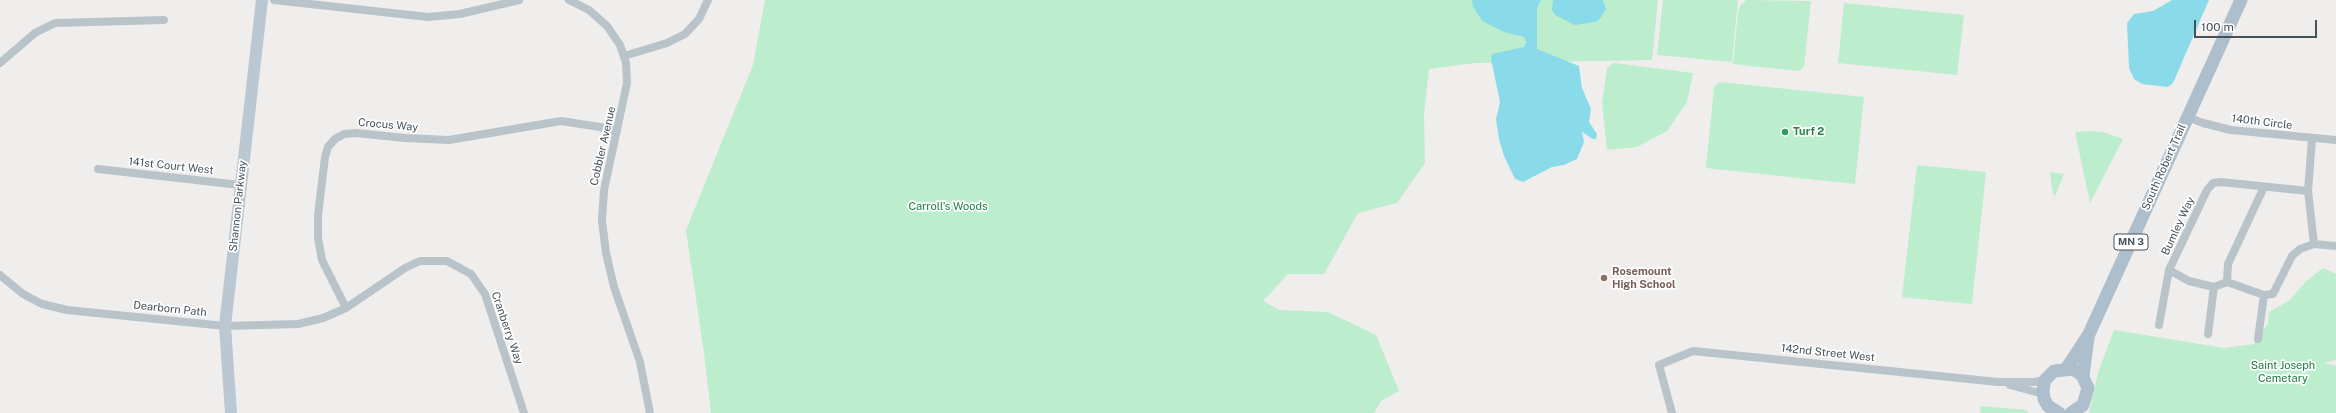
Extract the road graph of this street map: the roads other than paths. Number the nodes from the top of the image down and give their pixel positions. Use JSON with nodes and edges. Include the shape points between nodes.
{"nodes":[{"id":1,"x":262,"y":0,"type":"edge"},
{"id":2,"x":274,"y":0,"type":"edge"},
{"id":3,"x":519,"y":0,"type":"edge"},
{"id":4,"x":569,"y":0,"type":"edge"},
{"id":5,"x":708,"y":0,"type":"edge"},
{"id":6,"x":2241,"y":0,"type":"edge"},
{"id":7,"x":164,"y":20,"type":"dead end"},
{"id":8,"x":624,"y":56,"type":"junction"},
{"id":9,"x":0,"y":63,"type":"edge"},
{"id":10,"x":2187,"y":117,"type":"junction"},
{"id":11,"x":617,"y":131,"type":"junction"},
{"id":12,"x":2312,"y":138,"type":"junction"},
{"id":13,"x":2336,"y":140,"type":"edge"},
{"id":14,"x":98,"y":169,"type":"dead end"},
{"id":15,"x":240,"y":185,"type":"junction"},
{"id":16,"x":2264,"y":187,"type":"junction"},
{"id":17,"x":2308,"y":191,"type":"junction"},
{"id":18,"x":2314,"y":244,"type":"junction"},
{"id":19,"x":2336,"y":246,"type":"edge"},
{"id":20,"x":2169,"y":270,"type":"junction"},
{"id":21,"x":0,"y":275,"type":"edge"},
{"id":22,"x":2227,"y":282,"type":"junction"},
{"id":23,"x":2214,"y":287,"type":"junction"},
{"id":24,"x":2264,"y":294,"type":"junction"},
{"id":25,"x":346,"y":308,"type":"junction"},
{"id":26,"x":2159,"y":325,"type":"dead end"},
{"id":27,"x":225,"y":326,"type":"junction"},
{"id":28,"x":2089,"y":334,"type":"junction"},
{"id":29,"x":2208,"y":334,"type":"dead end"},
{"id":30,"x":2258,"y":339,"type":"dead end"},
{"id":31,"x":2066,"y":369,"type":"junction"},
{"id":32,"x":2083,"y":376,"type":"junction"},
{"id":33,"x":2045,"y":380,"type":"junction"},
{"id":34,"x":1998,"y":382,"type":"junction"},
{"id":35,"x":2043,"y":394,"type":"junction"},
{"id":36,"x":231,"y":413,"type":"edge"},
{"id":37,"x":524,"y":413,"type":"edge"},
{"id":38,"x":650,"y":413,"type":"edge"},
{"id":39,"x":1672,"y":413,"type":"edge"},
{"id":40,"x":2058,"y":413,"type":"edge"},
{"id":41,"x":2072,"y":413,"type":"edge"}],
"edges":[{"from":1,"to":15,"type":"street","name":"Shannon Parkway"},
{"from":2,"to":3,"type":"street","via":[[428,17],[460,14]]},
{"from":4,"to":8,"type":"street","name":"Cobbler Avenue","via":[[589,10],[607,26]]},
{"from":5,"to":8,"type":"street","via":[[699,19],[685,34],[667,43]]},
{"from":6,"to":10,"type":"main road","name":"South Robert Trail","number":"MN 3"},
{"from":7,"to":9,"type":"street","via":[[55,23],[35,33]]},
{"from":8,"to":11,"type":"street","name":"Cobbler Avenue","via":[[627,83]]},
{"from":10,"to":12,"type":"street","name":"140th Circle","via":[[2232,130]]},
{"from":10,"to":28,"type":"main road","name":"South Robert Trail","number":"MN 3"},
{"from":11,"to":25,"type":"street","name":"Crocus Way","via":[[561,121],[449,140],[356,133],[344,134],[335,139],[328,147],[325,157],[318,238],[322,260]]},
{"from":11,"to":38,"type":"street","name":"Cobbler Avenue","via":[[604,190],[602,221],[614,287],[640,362]]},
{"from":12,"to":13,"type":"street","name":"140th Circle"},
{"from":12,"to":17,"type":"street"},
{"from":14,"to":15,"type":"street","name":"141st Court West"},
{"from":15,"to":27,"type":"street","name":"Shannon Parkway"},
{"from":16,"to":17,"type":"street","name":"Bumley Way"},
{"from":16,"to":20,"type":"street","name":"Bumley Way","via":[[2213,183],[2207,190]]},
{"from":16,"to":22,"type":"street","via":[[2228,264]]},
{"from":17,"to":18,"type":"street"},
{"from":18,"to":19,"type":"street"},
{"from":18,"to":24,"type":"street","via":[[2300,249],[2292,256],[2273,294]]},
{"from":20,"to":23,"type":"street","name":"Bumley Way","via":[[2189,281]]},
{"from":20,"to":26,"type":"street"},
{"from":21,"to":27,"type":"street","name":"Dearborn Path","via":[[23,294],[42,304],[67,310]]},
{"from":22,"to":23,"type":"street"},
{"from":22,"to":24,"type":"street"},
{"from":23,"to":29,"type":"street"},
{"from":24,"to":30,"type":"street"},
{"from":25,"to":27,"type":"street","name":"Dearborn Path","via":[[323,318],[298,324]]},
{"from":25,"to":37,"type":"street","name":"Cranberry Way","via":[[405,268],[420,262],[447,261],[471,274],[485,294]]},
{"from":27,"to":36,"type":"street","name":"Shannon Parkway"},
{"from":28,"to":31,"type":"main road"},
{"from":28,"to":32,"type":"main road"},
{"from":31,"to":32,"type":"main road","via":[[2073,369]]},
{"from":31,"to":33,"type":"main road","via":[[2054,371]]},
{"from":32,"to":41,"type":"main road","via":[[2088,395],[2083,405]]},
{"from":33,"to":34,"type":"street"},
{"from":33,"to":35,"type":"main road"},
{"from":34,"to":35,"type":"street"},
{"from":34,"to":39,"type":"street","name":"142nd Street West","via":[[1693,351],[1659,365]]},
{"from":35,"to":40,"type":"main road","via":[[2048,406]]}]}
